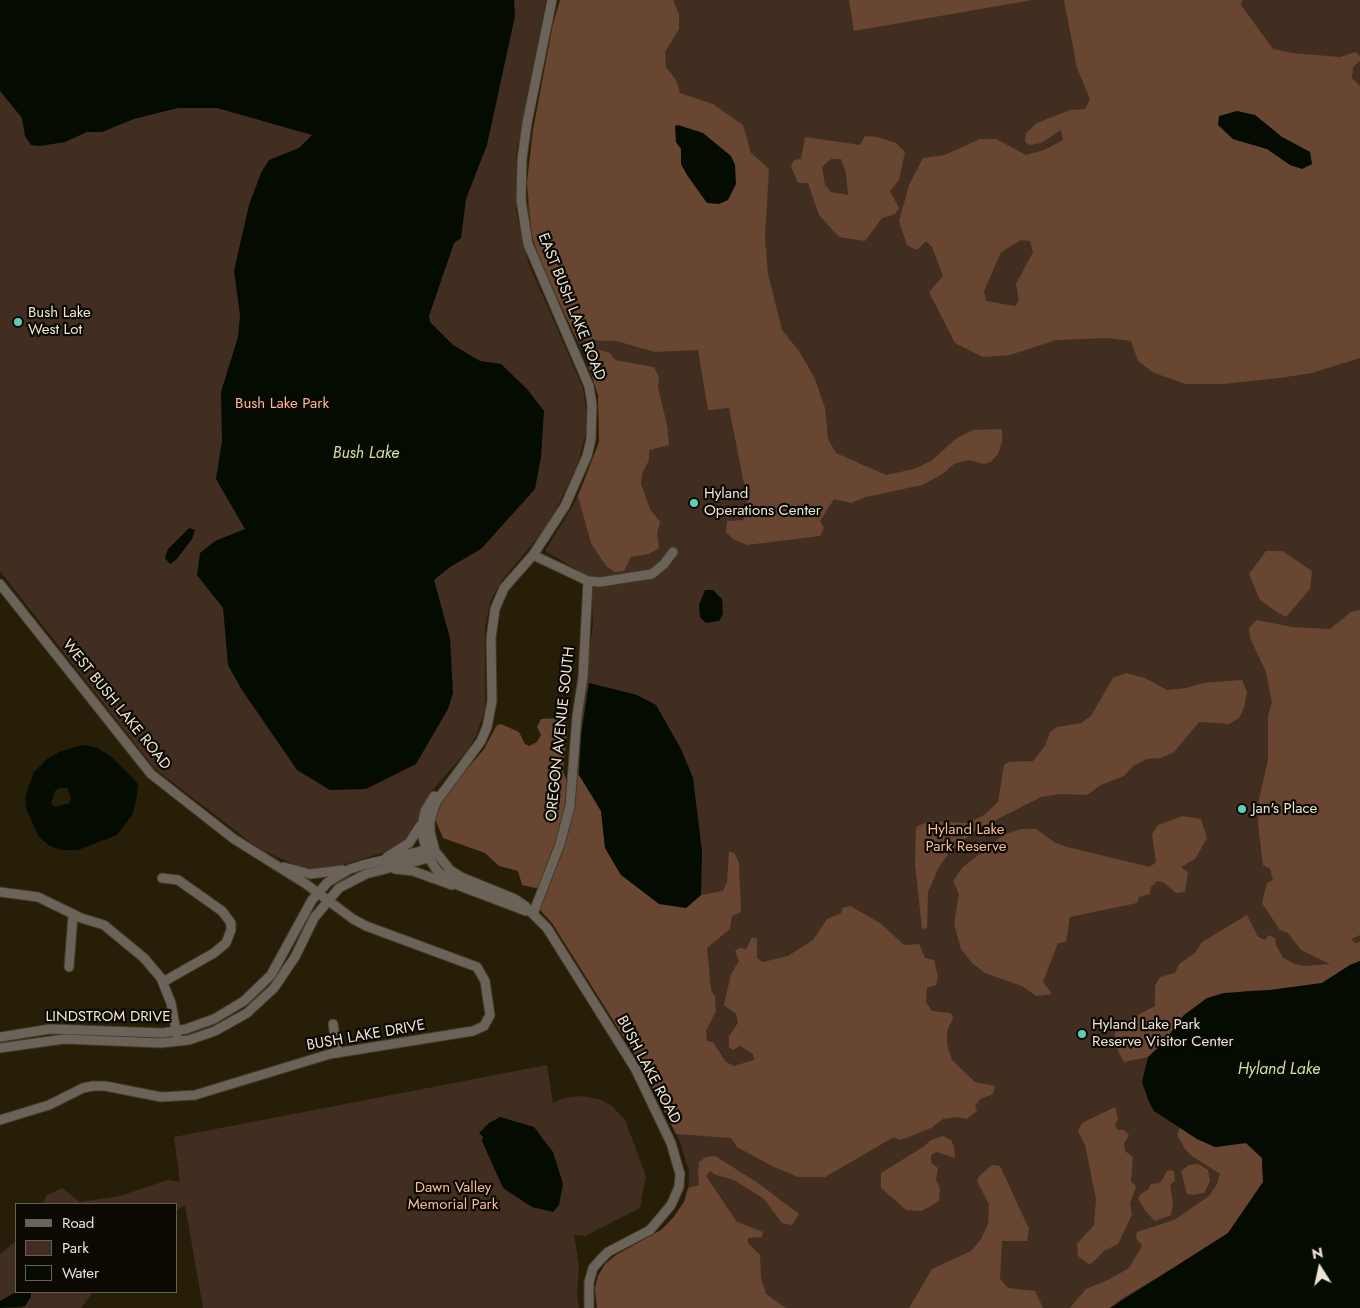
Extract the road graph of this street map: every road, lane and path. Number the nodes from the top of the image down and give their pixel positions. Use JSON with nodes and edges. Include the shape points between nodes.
{"nodes":[{"id":1,"x":552,"y":0,"type":"edge"},
{"id":2,"x":673,"y":552,"type":"dead end"},
{"id":3,"x":533,"y":555,"type":"junction"},
{"id":4,"x":588,"y":581,"type":"junction"},
{"id":5,"x":0,"y":584,"type":"edge"},
{"id":6,"x":459,"y":770,"type":"junction"},
{"id":7,"x":422,"y":821,"type":"junction"},
{"id":8,"x":430,"y":853,"type":"junction"},
{"id":9,"x":384,"y":859,"type":"junction"},
{"id":10,"x":275,"y":865,"type":"junction"},
{"id":11,"x":350,"y":869,"type":"junction"},
{"id":12,"x":383,"y":870,"type":"junction"},
{"id":13,"x":162,"y":878,"type":"dead end"},
{"id":14,"x":466,"y":889,"type":"junction"},
{"id":15,"x":0,"y":892,"type":"edge"},
{"id":16,"x":323,"y":897,"type":"junction"},
{"id":17,"x":533,"y":914,"type":"junction"},
{"id":18,"x":73,"y":915,"type":"junction"},
{"id":19,"x":69,"y":967,"type":"dead end"},
{"id":20,"x":163,"y":982,"type":"junction"},
{"id":21,"x":333,"y":1024,"type":"dead end"},
{"id":22,"x":176,"y":1031,"type":"junction"},
{"id":23,"x":0,"y":1037,"type":"edge"},
{"id":24,"x":178,"y":1041,"type":"junction"},
{"id":25,"x":0,"y":1048,"type":"edge"},
{"id":26,"x":338,"y":1053,"type":"junction"},
{"id":27,"x":0,"y":1120,"type":"edge"},
{"id":28,"x":589,"y":1308,"type":"edge"}],
"edges":[{"from":1,"to":3,"type":"street","name":"EAST BUSH LAKE ROAD","via":[[527,123],[522,207],[528,244],[589,386],[593,421],[587,456],[576,485]]},
{"from":2,"to":4,"type":"street","via":[[652,574]]},
{"from":3,"to":4,"type":"street"},
{"from":3,"to":6,"type":"street","name":"EAST BUSH LAKE ROAD","via":[[504,588],[495,609],[491,638],[490,714],[481,741]]},
{"from":4,"to":17,"type":"street","name":"OREGON AVENUE SOUTH","via":[[583,676],[570,806],[560,844]]},
{"from":5,"to":10,"type":"street","name":"WEST BUSH LAKE ROAD","via":[[151,774],[234,839]]},
{"from":6,"to":7,"type":"street","name":"EAST BUSH LAKE ROAD","via":[[437,791]]},
{"from":6,"to":8,"type":"street","name":"EAST BUSH LAKE ROAD","via":[[432,811]]},
{"from":7,"to":8,"type":"street","via":[[421,831]]},
{"from":7,"to":9,"type":"street","name":"EAST BUSH LAKE ROAD","via":[[409,843]]},
{"from":8,"to":9,"type":"street","name":"LINDSTROM DRIVE"},
{"from":8,"to":12,"type":"street","name":"LINDSTROM DRIVE"},
{"from":8,"to":14,"type":"street","name":"BUSH LAKE ROAD","via":[[445,878]]},
{"from":8,"to":17,"type":"street","name":"BUSH LAKE ROAD","via":[[460,877],[515,899]]},
{"from":9,"to":11,"type":"street","name":"LINDSTROM DRIVE"},
{"from":10,"to":11,"type":"street","via":[[310,874]]},
{"from":10,"to":16,"type":"street","name":"WEST BUSH LAKE ROAD"},
{"from":11,"to":16,"type":"street","name":"LINDSTROM DRIVE","via":[[328,882]]},
{"from":12,"to":14,"type":"street","via":[[400,868]]},
{"from":12,"to":16,"type":"street","name":"LINDSTROM DRIVE","via":[[353,879]]},
{"from":13,"to":20,"type":"street","via":[[178,880],[222,911],[231,923],[226,943]]},
{"from":14,"to":17,"type":"street","name":"BUSH LAKE ROAD"},
{"from":15,"to":18,"type":"street","via":[[38,898]]},
{"from":16,"to":22,"type":"street","name":"LINDSTROM DRIVE","via":[[304,913],[280,962],[259,989],[214,1019]]},
{"from":16,"to":24,"type":"street","name":"LINDSTROM DRIVE","via":[[286,973],[262,1001],[215,1032]]},
{"from":16,"to":26,"type":"street","name":"BUSH LAKE DRIVE","via":[[366,926],[477,967],[485,981],[490,1008],[488,1021],[473,1031]]},
{"from":17,"to":28,"type":"street","name":"BUSH LAKE ROAD","via":[[557,942],[635,1068],[671,1143],[680,1174],[676,1195],[658,1222],[650,1230],[608,1252],[593,1268],[588,1292]]},
{"from":18,"to":19,"type":"street"},
{"from":18,"to":20,"type":"street","via":[[104,925],[144,958]]},
{"from":20,"to":22,"type":"street"},
{"from":21,"to":26,"type":"street"},
{"from":22,"to":23,"type":"street","name":"LINDSTROM DRIVE","via":[[145,1034],[78,1028]]},
{"from":22,"to":24,"type":"street"},
{"from":24,"to":25,"type":"street","name":"LINDSTROM DRIVE","via":[[139,1044],[64,1039]]},
{"from":26,"to":27,"type":"street","name":"BUSH LAKE DRIVE","via":[[195,1094],[161,1097],[105,1086],[82,1088],[49,1105]]}]}
